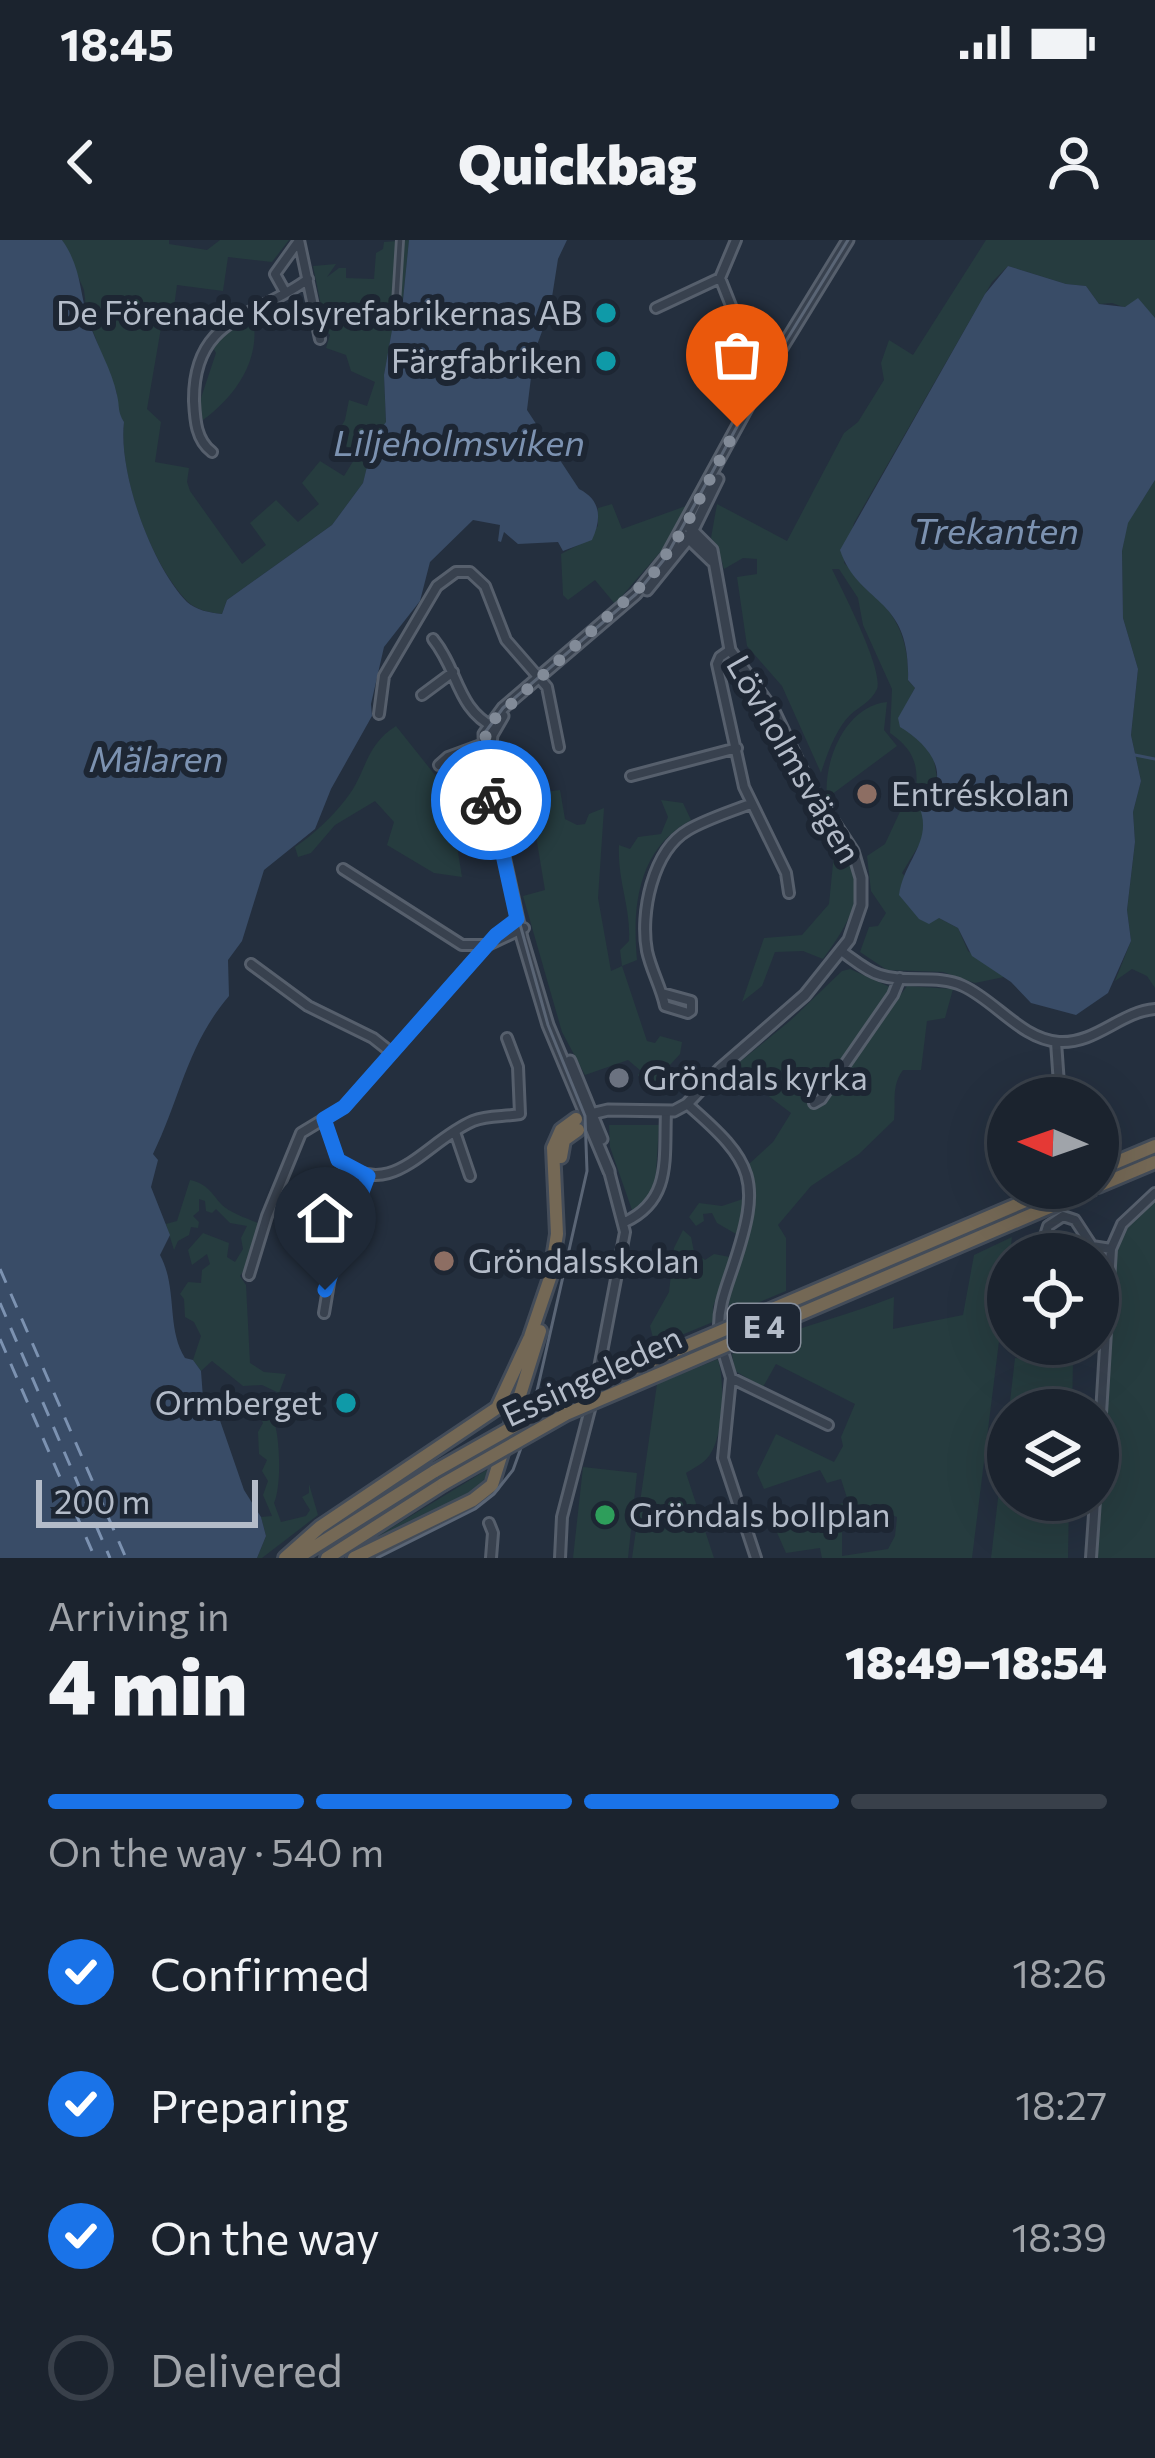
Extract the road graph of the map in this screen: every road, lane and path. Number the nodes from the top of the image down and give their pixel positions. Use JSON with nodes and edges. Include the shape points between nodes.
{"nodes":[{"id":1,"x":299,"y":240,"type":"edge"},
{"id":2,"x":400,"y":240,"type":"edge"},
{"id":3,"x":736,"y":240,"type":"edge"},
{"id":4,"x":851,"y":240,"type":"edge"},
{"id":5,"x":720,"y":278,"type":"junction"},
{"id":6,"x":308,"y":279,"type":"junction"},
{"id":7,"x":285,"y":292,"type":"junction"},
{"id":8,"x":656,"y":308,"type":"dead end"},
{"id":9,"x":395,"y":320,"type":"dead end"},
{"id":10,"x":320,"y":340,"type":"dead end"},
{"id":11,"x":752,"y":356,"type":"dead end"},
{"id":12,"x":212,"y":452,"type":"dead end"},
{"id":13,"x":687,"y":532,"type":"junction"},
{"id":14,"x":433,"y":639,"type":"dead end"},
{"id":15,"x":730,"y":650,"type":"junction"},
{"id":16,"x":453,"y":671,"type":"junction"},
{"id":17,"x":541,"y":678,"type":"junction"},
{"id":18,"x":422,"y":695,"type":"dead end"},
{"id":19,"x":379,"y":714,"type":"dead end"},
{"id":20,"x":491,"y":726,"type":"junction"},
{"id":21,"x":486,"y":743,"type":"junction"},
{"id":22,"x":560,"y":747,"type":"dead end"},
{"id":23,"x":737,"y":748,"type":"junction"},
{"id":24,"x":439,"y":765,"type":"dead end"},
{"id":25,"x":631,"y":776,"type":"dead end"},
{"id":26,"x":750,"y":804,"type":"junction"},
{"id":27,"x":343,"y":869,"type":"dead end"},
{"id":28,"x":789,"y":893,"type":"dead end"},
{"id":29,"x":521,"y":923,"type":"junction"},
{"id":30,"x":462,"y":945,"type":"junction"},
{"id":31,"x":488,"y":945,"type":"junction"},
{"id":32,"x":841,"y":951,"type":"junction"},
{"id":33,"x":251,"y":964,"type":"dead end"},
{"id":34,"x":470,"y":967,"type":"junction"},
{"id":35,"x":900,"y":978,"type":"junction"},
{"id":36,"x":662,"y":993,"type":"dead end"},
{"id":37,"x":1155,"y":1009,"type":"edge"},
{"id":38,"x":507,"y":1038,"type":"dead end"},
{"id":39,"x":1056,"y":1042,"type":"junction"},
{"id":40,"x":392,"y":1052,"type":"junction"},
{"id":41,"x":1058,"y":1077,"type":"edge"},
{"id":42,"x":814,"y":1103,"type":"dead end"},
{"id":43,"x":687,"y":1104,"type":"junction"},
{"id":44,"x":666,"y":1112,"type":"junction"},
{"id":45,"x":324,"y":1119,"type":"junction"},
{"id":46,"x":586,"y":1121,"type":"junction"},
{"id":47,"x":455,"y":1132,"type":"junction"},
{"id":48,"x":1155,"y":1146,"type":"edge"},
{"id":49,"x":1119,"y":1161,"type":"edge"},
{"id":50,"x":1155,"y":1162,"type":"edge"},
{"id":51,"x":609,"y":1172,"type":"joint"},
{"id":52,"x":368,"y":1176,"type":"junction"},
{"id":53,"x":470,"y":1176,"type":"dead end"},
{"id":54,"x":1119,"y":1177,"type":"edge"},
{"id":55,"x":1155,"y":1193,"type":"edge"},
{"id":56,"x":1007,"y":1209,"type":"edge"},
{"id":57,"x":1044,"y":1209,"type":"edge"},
{"id":58,"x":625,"y":1222,"type":"junction"},
{"id":59,"x":1046,"y":1233,"type":"edge"},
{"id":60,"x":1084,"y":1233,"type":"edge"},
{"id":61,"x":1118,"y":1233,"type":"edge"},
{"id":62,"x":249,"y":1275,"type":"dead end"},
{"id":63,"x":324,"y":1313,"type":"dead end"},
{"id":64,"x":731,"y":1378,"type":"junction"},
{"id":65,"x":828,"y":1425,"type":"dead end"},
{"id":66,"x":1094,"y":1521,"type":"edge"},
{"id":67,"x":489,"y":1523,"type":"dead end"},
{"id":68,"x":323,"y":1533,"type":"junction"},
{"id":69,"x":331,"y":1555,"type":"edge"},
{"id":70,"x":285,"y":1558,"type":"edge"},
{"id":71,"x":297,"y":1558,"type":"edge"},
{"id":72,"x":354,"y":1558,"type":"edge"},
{"id":73,"x":490,"y":1558,"type":"edge"},
{"id":74,"x":560,"y":1558,"type":"edge"},
{"id":75,"x":756,"y":1558,"type":"edge"},
{"id":76,"x":1091,"y":1558,"type":"edge"}],
"edges":[{"from":1,"to":6,"type":"street"},
{"from":1,"to":7,"type":"street","via":[[275,274]]},
{"from":2,"to":9,"type":"street"},
{"from":3,"to":5,"type":"street"},
{"from":4,"to":13,"type":"street","via":[[751,399]]},
{"from":5,"to":8,"type":"street"},
{"from":5,"to":11,"type":"street"},
{"from":6,"to":7,"type":"street"},
{"from":6,"to":10,"type":"street"},
{"from":7,"to":12,"type":"street","via":[[230,321],[200,363],[195,413]]},
{"from":13,"to":15,"type":"street","name":"Lövholmsvägen","via":[[709,543]]},
{"from":13,"to":17,"type":"street","via":[[636,594]]},
{"from":14,"to":16,"type":"street"},
{"from":15,"to":23,"type":"street","via":[[717,664]]},
{"from":15,"to":32,"type":"street","name":"Lövholmsvägen","via":[[856,857],[861,905]]},
{"from":16,"to":18,"type":"street"},
{"from":16,"to":20,"type":"street","via":[[468,709]]},
{"from":17,"to":19,"type":"street","via":[[506,640],[485,586],[464,571],[445,578],[419,617],[384,676]]},
{"from":17,"to":20,"type":"street"},
{"from":17,"to":22,"type":"street"},
{"from":20,"to":21,"type":"street"},
{"from":21,"to":24,"type":"street"},
{"from":21,"to":29,"type":"street"},
{"from":23,"to":25,"type":"street"},
{"from":23,"to":26,"type":"street"},
{"from":26,"to":28,"type":"street"},
{"from":26,"to":36,"type":"street","via":[[685,831],[658,870],[646,940]]},
{"from":27,"to":30,"type":"street"},
{"from":29,"to":31,"type":"street"},
{"from":29,"to":46,"type":"street","via":[[548,1025]]},
{"from":30,"to":31,"type":"street"},
{"from":30,"to":34,"type":"street"},
{"from":31,"to":34,"type":"street"},
{"from":32,"to":35,"type":"street","via":[[878,975]]},
{"from":32,"to":43,"type":"street","name":"Lövholmsvägen"},
{"from":33,"to":40,"type":"street"},
{"from":34,"to":40,"type":"street"},
{"from":35,"to":39,"type":"street","via":[[966,987]]},
{"from":35,"to":42,"type":"street"},
{"from":37,"to":39,"type":"street","via":[[1081,1040]]},
{"from":38,"to":47,"type":"street","via":[[520,1114]]},
{"from":39,"to":41,"type":"street"},
{"from":40,"to":45,"type":"street"},
{"from":43,"to":44,"type":"street","name":"Lövholmsvägen"},
{"from":43,"to":64,"type":"street","via":[[722,1132],[751,1190],[719,1313]]},
{"from":44,"to":46,"type":"street","name":"Lövholmsvägen","via":[[608,1110]]},
{"from":44,"to":58,"type":"street","via":[[657,1198]]},
{"from":45,"to":52,"type":"street","via":[[338,1160]]},
{"from":45,"to":62,"type":"street","via":[[301,1133]]},
{"from":46,"to":51,"type":"street"},
{"from":46,"to":68,"type":"highway","via":[[555,1138],[554,1257],[503,1399]]},
{"from":46,"to":72,"type":"highway","via":[[562,1146],[557,1271],[492,1485]]},
{"from":47,"to":52,"type":"street","via":[[390,1174]]},
{"from":47,"to":53,"type":"street"},
{"from":48,"to":49,"type":"highway"},
{"from":50,"to":54,"type":"highway","name":"Essingeleden","number":"E 4"},
{"from":51,"to":58,"type":"street"},
{"from":52,"to":63,"type":"street","via":[[331,1271]]},
{"from":55,"to":61,"type":"street"},
{"from":56,"to":68,"type":"highway","name":"Essingeleden","number":"E 4","bridge":true,"via":[[579,1391]]},
{"from":57,"to":69,"type":"highway","name":"Essingeleden","number":"E 4","bridge":true,"via":[[602,1397]]},
{"from":58,"to":74,"type":"street"},
{"from":59,"to":60,"type":"street","via":[[1063,1216]]},
{"from":64,"to":65,"type":"street"},
{"from":64,"to":75,"type":"street","via":[[723,1458]]},
{"from":66,"to":76,"type":"street"},
{"from":67,"to":73,"type":"street"},
{"from":68,"to":70,"type":"highway"},
{"from":68,"to":71,"type":"highway","name":"Essingeleden","number":"E 4"}]}
